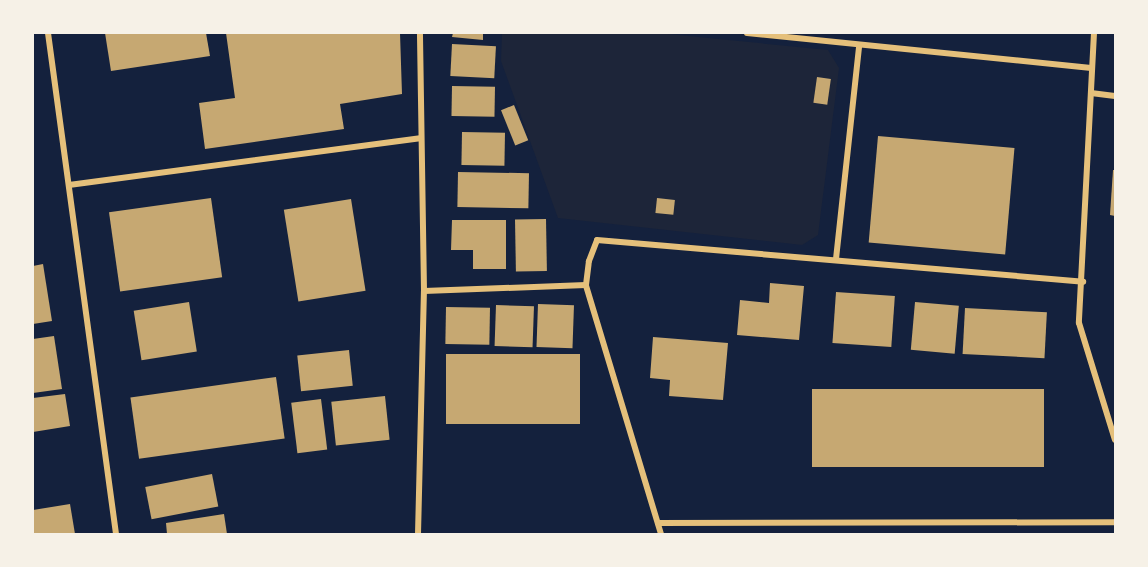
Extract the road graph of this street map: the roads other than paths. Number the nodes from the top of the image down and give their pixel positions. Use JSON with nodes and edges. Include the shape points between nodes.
{"nodes":[{"id":1,"x":48,"y":33,"type":"edge"},
{"id":2,"x":420,"y":33,"type":"edge"},
{"id":3,"x":747,"y":33,"type":"edge"},
{"id":4,"x":1094,"y":33,"type":"edge"},
{"id":5,"x":859,"y":47,"type":"junction"},
{"id":6,"x":1091,"y":68,"type":"junction"},
{"id":7,"x":1091,"y":93,"type":"junction"},
{"id":8,"x":1115,"y":96,"type":"edge"},
{"id":9,"x":420,"y":138,"type":"junction"},
{"id":10,"x":69,"y":185,"type":"junction"},
{"id":11,"x":836,"y":259,"type":"junction"},
{"id":12,"x":1083,"y":282,"type":"junction"},
{"id":13,"x":586,"y":285,"type":"junction"},
{"id":14,"x":424,"y":291,"type":"junction"},
{"id":15,"x":1115,"y":440,"type":"edge"},
{"id":16,"x":1115,"y":522,"type":"edge"},
{"id":17,"x":658,"y":523,"type":"junction"},
{"id":18,"x":116,"y":534,"type":"edge"},
{"id":19,"x":418,"y":534,"type":"edge"},
{"id":20,"x":661,"y":534,"type":"edge"}],
"edges":[{"from":1,"to":10,"type":"street"},
{"from":2,"to":9,"type":"street"},
{"from":3,"to":5,"type":"street"},
{"from":4,"to":6,"type":"street"},
{"from":5,"to":6,"type":"street"},
{"from":5,"to":11,"type":"street"},
{"from":6,"to":7,"type":"street"},
{"from":7,"to":8,"type":"street"},
{"from":7,"to":12,"type":"street"},
{"from":9,"to":10,"type":"street"},
{"from":9,"to":14,"type":"street"},
{"from":10,"to":18,"type":"street"},
{"from":11,"to":12,"type":"street"},
{"from":11,"to":13,"type":"street","via":[[597,240]]},
{"from":12,"to":15,"type":"street","via":[[1079,323]]},
{"from":13,"to":14,"type":"street"},
{"from":13,"to":17,"type":"street"},
{"from":14,"to":19,"type":"street"},
{"from":16,"to":17,"type":"street"},
{"from":17,"to":20,"type":"street"}]}
